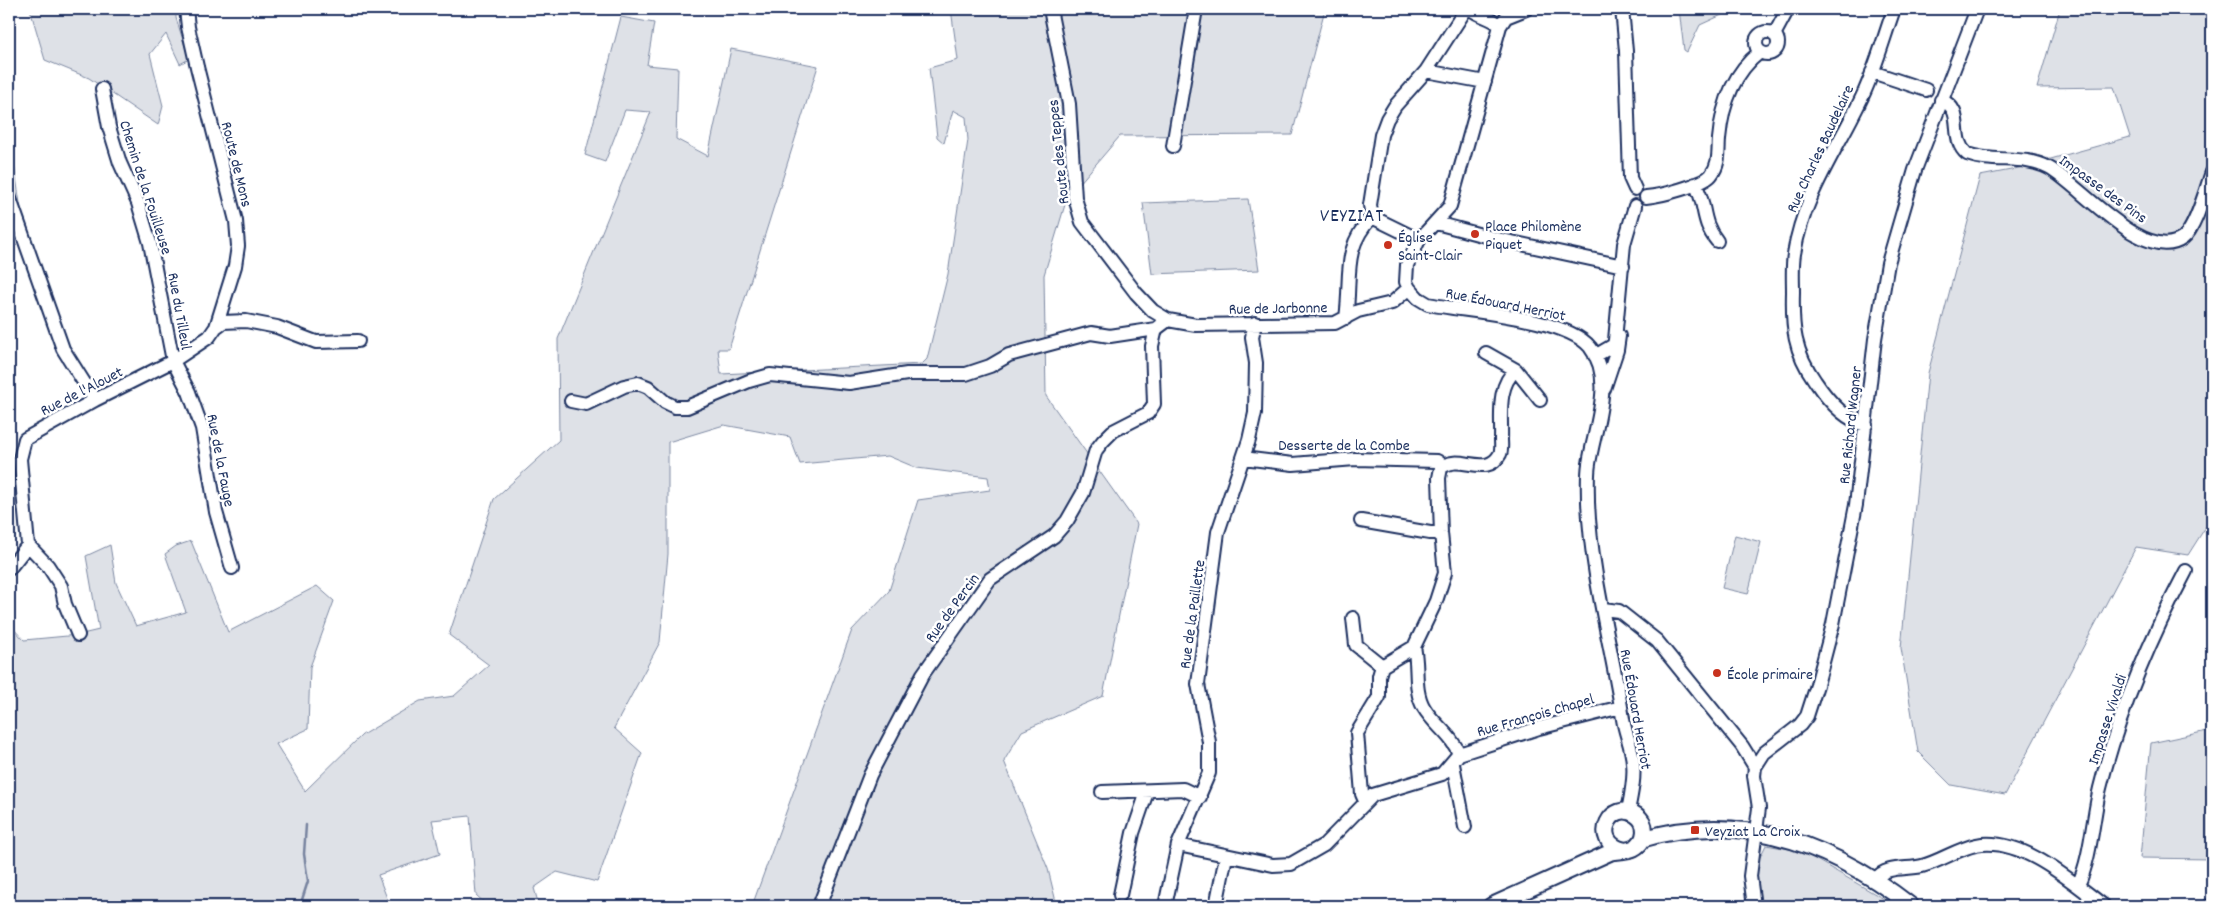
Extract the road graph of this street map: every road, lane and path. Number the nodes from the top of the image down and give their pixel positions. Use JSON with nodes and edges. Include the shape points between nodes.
{"nodes":[{"id":1,"x":186,"y":9,"type":"edge"},
{"id":2,"x":1050,"y":9,"type":"edge"},
{"id":3,"x":1196,"y":9,"type":"edge"},
{"id":4,"x":1466,"y":9,"type":"edge"},
{"id":5,"x":1471,"y":9,"type":"edge"},
{"id":6,"x":1526,"y":9,"type":"edge"},
{"id":7,"x":1622,"y":9,"type":"edge"},
{"id":8,"x":1788,"y":9,"type":"edge"},
{"id":9,"x":1894,"y":9,"type":"edge"},
{"id":10,"x":1976,"y":9,"type":"edge"},
{"id":11,"x":1500,"y":26,"type":"junction"},
{"id":12,"x":1426,"y":71,"type":"junction"},
{"id":13,"x":1872,"y":72,"type":"junction"},
{"id":14,"x":1485,"y":82,"type":"junction"},
{"id":15,"x":102,"y":88,"type":"dead end"},
{"id":16,"x":1926,"y":90,"type":"dead end"},
{"id":17,"x":1941,"y":100,"type":"junction"},
{"id":18,"x":1174,"y":146,"type":"dead end"},
{"id":19,"x":2212,"y":172,"type":"edge"},
{"id":20,"x":1695,"y":184,"type":"junction"},
{"id":21,"x":1635,"y":189,"type":"junction"},
{"id":22,"x":9,"y":196,"type":"edge"},
{"id":23,"x":1646,"y":197,"type":"junction"},
{"id":24,"x":1635,"y":206,"type":"junction"},
{"id":25,"x":1372,"y":217,"type":"junction"},
{"id":26,"x":1436,"y":223,"type":"junction"},
{"id":27,"x":1419,"y":240,"type":"junction"},
{"id":28,"x":1717,"y":241,"type":"dead end"},
{"id":29,"x":156,"y":266,"type":"joint"},
{"id":30,"x":1623,"y":266,"type":"junction"},
{"id":31,"x":1409,"y":288,"type":"junction"},
{"id":32,"x":1346,"y":318,"type":"junction"},
{"id":33,"x":1168,"y":320,"type":"junction"},
{"id":34,"x":1255,"y":323,"type":"junction"},
{"id":35,"x":1618,"y":326,"type":"junction"},
{"id":36,"x":216,"y":327,"type":"junction"},
{"id":37,"x":1156,"y":329,"type":"junction"},
{"id":38,"x":358,"y":341,"type":"dead end"},
{"id":39,"x":1486,"y":353,"type":"dead end"},
{"id":40,"x":1596,"y":356,"type":"junction"},
{"id":41,"x":173,"y":361,"type":"junction"},
{"id":42,"x":1516,"y":370,"type":"junction"},
{"id":43,"x":1601,"y":397,"type":"junction"},
{"id":44,"x":95,"y":400,"type":"junction"},
{"id":45,"x":1540,"y":400,"type":"dead end"},
{"id":46,"x":571,"y":401,"type":"dead end"},
{"id":47,"x":1866,"y":425,"type":"junction"},
{"id":48,"x":1243,"y":458,"type":"junction"},
{"id":49,"x":1444,"y":466,"type":"junction"},
{"id":50,"x":1361,"y":521,"type":"dead end"},
{"id":51,"x":1441,"y":533,"type":"junction"},
{"id":52,"x":28,"y":545,"type":"junction"},
{"id":53,"x":232,"y":568,"type":"dead end"},
{"id":54,"x":9,"y":569,"type":"edge"},
{"id":55,"x":2186,"y":570,"type":"dead end"},
{"id":56,"x":1603,"y":609,"type":"junction"},
{"id":57,"x":1354,"y":618,"type":"dead end"},
{"id":58,"x":78,"y":635,"type":"dead end"},
{"id":59,"x":1414,"y":647,"type":"junction"},
{"id":60,"x":1382,"y":666,"type":"junction"},
{"id":61,"x":1621,"y":707,"type":"junction"},
{"id":62,"x":1456,"y":759,"type":"junction"},
{"id":63,"x":1755,"y":767,"type":"junction"},
{"id":64,"x":1102,"y":792,"type":"dead end"},
{"id":65,"x":1147,"y":792,"type":"junction"},
{"id":66,"x":1200,"y":797,"type":"junction"},
{"id":67,"x":1365,"y":801,"type":"junction"},
{"id":68,"x":1634,"y":815,"type":"junction"},
{"id":69,"x":1465,"y":826,"type":"dead end"},
{"id":70,"x":1690,"y":830,"type":"junction"},
{"id":71,"x":1755,"y":831,"type":"junction"},
{"id":72,"x":1606,"y":833,"type":"junction"},
{"id":73,"x":1643,"y":839,"type":"junction"},
{"id":74,"x":1178,"y":845,"type":"junction"},
{"id":75,"x":1623,"y":850,"type":"junction"},
{"id":76,"x":1226,"y":856,"type":"junction"},
{"id":77,"x":1575,"y":870,"type":"junction"},
{"id":78,"x":1876,"y":879,"type":"junction"},
{"id":79,"x":2078,"y":885,"type":"junction"},
{"id":80,"x":1120,"y":895,"type":"dead end"},
{"id":81,"x":819,"y":906,"type":"edge"},
{"id":82,"x":1165,"y":906,"type":"edge"},
{"id":83,"x":1216,"y":906,"type":"edge"},
{"id":84,"x":1492,"y":906,"type":"edge"},
{"id":85,"x":1754,"y":906,"type":"edge"},
{"id":86,"x":1911,"y":906,"type":"edge"},
{"id":87,"x":2104,"y":906,"type":"edge"}],
"edges":[{"from":1,"to":36,"type":"street","name":"Route de Mons","via":[[197,67],[236,221],[238,246],[235,266]]},
{"from":2,"to":33,"type":"street","name":"Route des Teppes","via":[[1069,104],[1076,198],[1082,222],[1136,293],[1153,311]]},
{"from":3,"to":18,"type":"street"},
{"from":4,"to":12,"type":"street"},
{"from":5,"to":11,"type":"street","via":[[1496,20]]},
{"from":6,"to":11,"type":"street","via":[[1506,17]]},
{"from":7,"to":21,"type":"street","via":[[1630,178]]},
{"from":8,"to":20,"type":"street","via":[[1774,35],[1768,32],[1759,36],[1756,44],[1760,52],[1750,60],[1728,92],[1721,119],[1718,160],[1710,176]]},
{"from":9,"to":13,"type":"street","name":"Rue Charles Baudelaire"},
{"from":10,"to":17,"type":"street","name":"Rue Richard Wagner"},
{"from":11,"to":14,"type":"street"},
{"from":12,"to":14,"type":"street"},
{"from":12,"to":25,"type":"street","via":[[1395,106],[1381,135],[1370,205]]},
{"from":13,"to":16,"type":"street"},
{"from":13,"to":47,"type":"street","name":"Rue Charles Baudelaire","via":[[1800,224],[1794,255],[1793,304],[1798,352],[1802,361],[1831,402]]},
{"from":14,"to":26,"type":"street","via":[[1450,206]]},
{"from":15,"to":29,"type":"street","name":"Chemin de la Fouilleuse","via":[[109,127],[138,203]]},
{"from":17,"to":19,"type":"street","name":"Impasse des Pins","via":[[1957,115],[1959,142],[1967,154],[2022,159],[2050,168],[2120,224],[2154,242],[2176,241],[2190,230]]},
{"from":17,"to":47,"type":"street","name":"Rue Richard Wagner","via":[[1900,215],[1888,263],[1878,315]]},
{"from":20,"to":23,"type":"street"},
{"from":20,"to":28,"type":"street","via":[[1700,192],[1706,224]]},
{"from":21,"to":23,"type":"street","via":[[1643,190]]},
{"from":21,"to":24,"type":"street","via":[[1629,196]]},
{"from":22,"to":44,"type":"street","via":[[63,349]]},
{"from":23,"to":24,"type":"street","via":[[1645,202]]},
{"from":24,"to":30,"type":"street","via":[[1625,235]]},
{"from":25,"to":27,"type":"street"},
{"from":25,"to":32,"type":"street","via":[[1352,245]]},
{"from":26,"to":27,"type":"street"},
{"from":26,"to":30,"type":"street"},
{"from":27,"to":31,"type":"street","via":[[1407,265]]},
{"from":29,"to":41,"type":"street","name":"Rue du Tilleul"},
{"from":30,"to":35,"type":"street"},
{"from":31,"to":32,"type":"street","name":"Rue de Jarbonne","via":[[1392,303],[1358,311]]},
{"from":31,"to":40,"type":"street","name":"Rue Édouard Herriot","via":[[1428,304],[1563,328],[1580,338]]},
{"from":32,"to":34,"type":"street","name":"Rue de Jarbonne","via":[[1335,323]]},
{"from":33,"to":34,"type":"street","name":"Rue de Jarbonne","via":[[1196,325]]},
{"from":33,"to":37,"type":"street"},
{"from":34,"to":48,"type":"street","name":"Rue de la Paillette","via":[[1252,337],[1256,402]]},
{"from":35,"to":40,"type":"street","via":[[1614,345]]},
{"from":35,"to":43,"type":"street","via":[[1617,350]]},
{"from":36,"to":38,"type":"street","via":[[223,322],[246,321],[316,342]]},
{"from":36,"to":41,"type":"street","name":"Rue de l'Alouet","via":[[209,337]]},
{"from":37,"to":46,"type":"street","via":[[1110,336],[1091,332],[1009,355],[966,374],[907,374],[849,383],[770,375],[687,407],[675,407],[638,383],[586,404]]},
{"from":37,"to":81,"type":"street","name":"Rue de Percin","via":[[1152,346],[1154,404],[1148,413],[1113,431],[1103,441],[1096,450],[1083,493],[1068,521],[1054,536],[990,579],[923,674],[870,775]]},
{"from":39,"to":42,"type":"street"},
{"from":40,"to":43,"type":"street","name":"Rue Édouard Herriot","via":[[1601,373]]},
{"from":41,"to":44,"type":"street","name":"Rue de l'Alouet"},
{"from":41,"to":53,"type":"street","name":"Rue de la Fauge","via":[[202,428],[216,512]]},
{"from":42,"to":45,"type":"street"},
{"from":42,"to":49,"type":"street","via":[[1507,379],[1501,402],[1501,453],[1494,463],[1484,466],[1457,462]]},
{"from":43,"to":56,"type":"street","name":"Rue Édouard Herriot","via":[[1588,481],[1590,528]]},
{"from":44,"to":52,"type":"street","name":"Rue de l'Alouet","via":[[25,439],[20,459]]},
{"from":47,"to":63,"type":"street","name":"Rue Richard Wagner","via":[[1841,584],[1811,704],[1800,725],[1764,753]]},
{"from":48,"to":49,"type":"street","name":"Desserte de la Combe","via":[[1293,464],[1355,459],[1437,460]]},
{"from":48,"to":66,"type":"street","name":"Rue de la Paillette","via":[[1218,532],[1198,684],[1211,753],[1209,773]]},
{"from":49,"to":51,"type":"street","via":[[1439,478]]},
{"from":50,"to":51,"type":"street","via":[[1430,534]]},
{"from":51,"to":59,"type":"street","via":[[1445,573],[1436,601]]},
{"from":52,"to":54,"type":"street"},
{"from":52,"to":58,"type":"street","via":[[61,586]]},
{"from":55,"to":79,"type":"street","name":"Impasse Vivaldi","via":[[2162,616],[2137,677],[2100,787]]},
{"from":56,"to":61,"type":"street","name":"Rue Édouard Herriot"},
{"from":56,"to":63,"type":"street","via":[[1616,609],[1623,613],[1657,641],[1742,746]]},
{"from":57,"to":60,"type":"street","via":[[1356,645]]},
{"from":59,"to":60,"type":"street"},
{"from":59,"to":62,"type":"street","name":"Rue François Chapel","via":[[1418,694],[1423,707],[1456,745]]},
{"from":60,"to":67,"type":"street","via":[[1379,697],[1357,732]]},
{"from":61,"to":62,"type":"street","name":"Rue François Chapel","via":[[1539,728]]},
{"from":61,"to":68,"type":"street","name":"Rue Édouard Herriot","via":[[1634,764]]},
{"from":62,"to":67,"type":"street","name":"Rue François Chapel","via":[[1436,777],[1381,792]]},
{"from":62,"to":69,"type":"street"},
{"from":63,"to":71,"type":"street","via":[[1759,808]]},
{"from":64,"to":65,"type":"street"},
{"from":65,"to":66,"type":"street","via":[[1183,790]]},
{"from":65,"to":80,"type":"street","via":[[1133,833]]},
{"from":66,"to":74,"type":"street","name":"Rue de la Paillette"},
{"from":67,"to":76,"type":"street","name":"Rue François Chapel","via":[[1330,840],[1291,864],[1273,865]]},
{"from":68,"to":70,"type":"main road","via":[[1649,824]]},
{"from":68,"to":72,"type":"main road","via":[[1622,811],[1611,817]]},
{"from":68,"to":73,"type":"main road","via":[[1644,828]]},
{"from":70,"to":71,"type":"main road"},
{"from":70,"to":73,"type":"main road"},
{"from":71,"to":78,"type":"main road","via":[[1812,846]]},
{"from":71,"to":85,"type":"street","via":[[1750,876]]},
{"from":72,"to":75,"type":"main road","via":[[1612,845]]},
{"from":72,"to":77,"type":"main road"},
{"from":73,"to":75,"type":"main road","via":[[1635,848]]},
{"from":74,"to":76,"type":"street","name":"Rue François Chapel"},
{"from":74,"to":82,"type":"street","name":"Rue de la Paillette"},
{"from":75,"to":77,"type":"main road","via":[[1611,852]]},
{"from":76,"to":83,"type":"street"},
{"from":77,"to":84,"type":"main road"},
{"from":78,"to":79,"type":"street","via":[[1884,872],[1923,866],[1961,850],[1989,844],[2024,853]]},
{"from":78,"to":86,"type":"main road"},
{"from":79,"to":87,"type":"street"}]}
